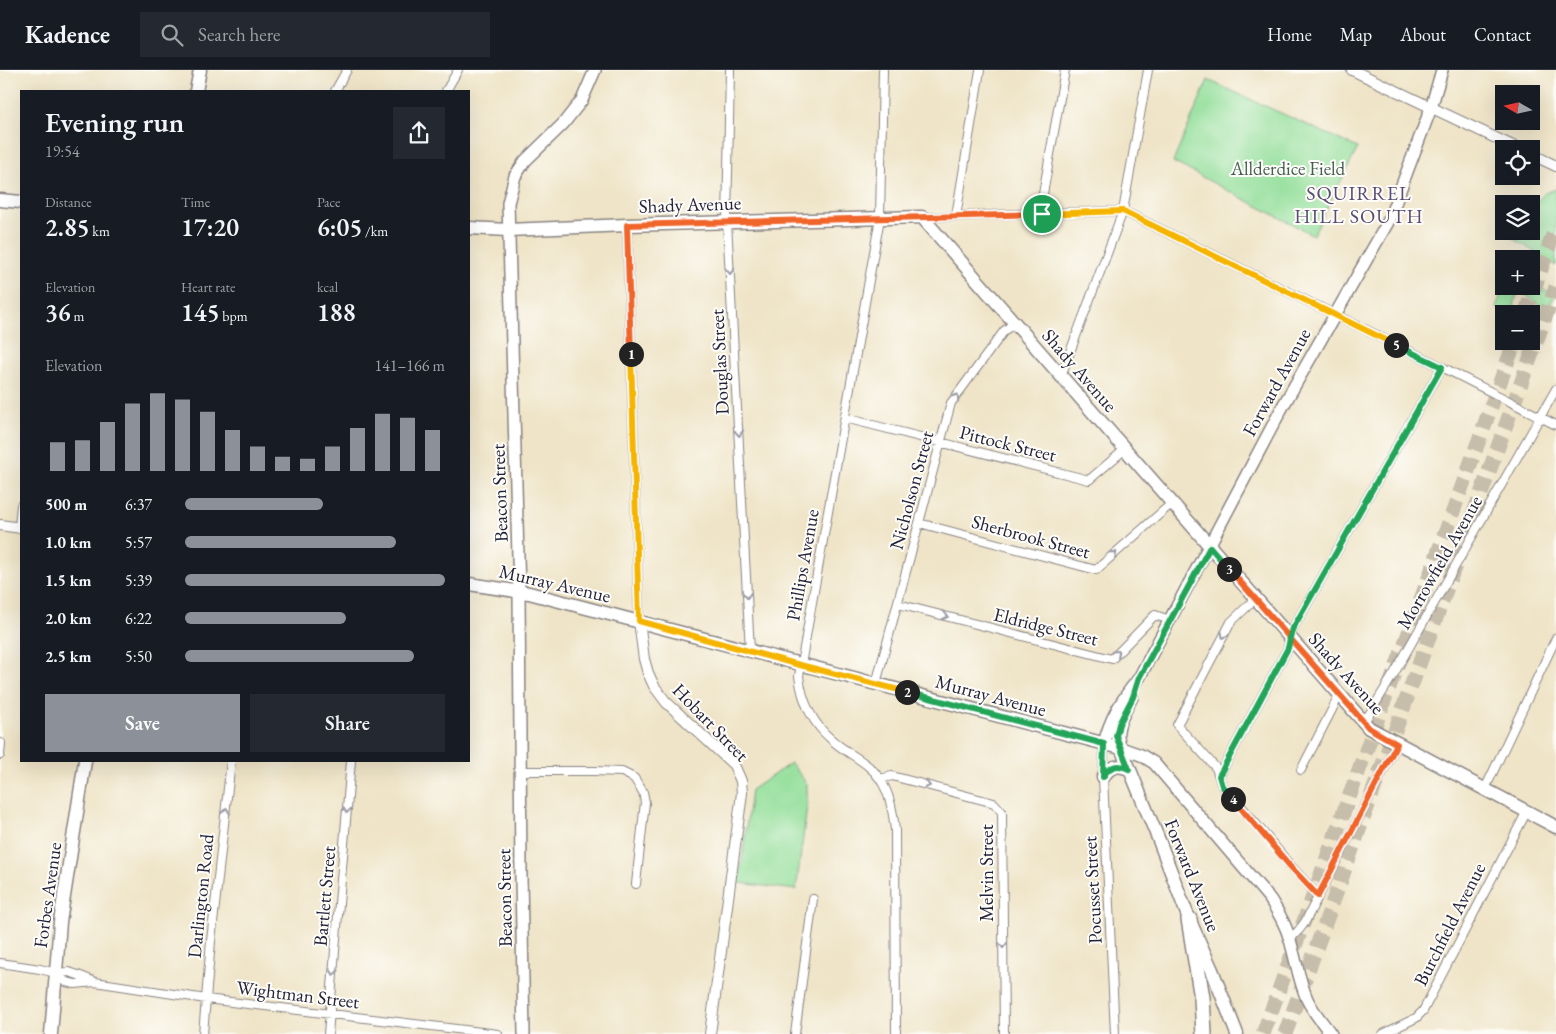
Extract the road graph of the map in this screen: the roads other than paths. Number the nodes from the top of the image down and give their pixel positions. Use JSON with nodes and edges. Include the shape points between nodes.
{"nodes":[{"id":1,"x":200,"y":70,"type":"edge"},
{"id":2,"x":347,"y":70,"type":"edge"},
{"id":3,"x":458,"y":70,"type":"edge"},
{"id":4,"x":595,"y":70,"type":"edge"},
{"id":5,"x":730,"y":70,"type":"edge"},
{"id":6,"x":883,"y":70,"type":"edge"},
{"id":7,"x":980,"y":70,"type":"edge"},
{"id":8,"x":1064,"y":70,"type":"edge"},
{"id":9,"x":1148,"y":70,"type":"edge"},
{"id":10,"x":1352,"y":70,"type":"edge"},
{"id":11,"x":1442,"y":70,"type":"edge"},
{"id":12,"x":196,"y":90,"type":"edge"},
{"id":13,"x":336,"y":90,"type":"edge"},
{"id":14,"x":447,"y":90,"type":"edge"},
{"id":15,"x":1431,"y":108,"type":"junction"},
{"id":16,"x":1500,"y":140,"type":"edge"},
{"id":17,"x":1540,"y":158,"type":"edge"},
{"id":18,"x":1556,"y":166,"type":"edge"},
{"id":19,"x":0,"y":200,"type":"edge"},
{"id":20,"x":20,"y":202,"type":"edge"},
{"id":21,"x":1123,"y":211,"type":"junction"},
{"id":22,"x":1042,"y":214,"type":"junction"},
{"id":23,"x":956,"y":216,"type":"junction"},
{"id":24,"x":922,"y":217,"type":"junction"},
{"id":25,"x":880,"y":218,"type":"junction"},
{"id":26,"x":728,"y":222,"type":"junction"},
{"id":27,"x":627,"y":225,"type":"junction"},
{"id":28,"x":470,"y":228,"type":"edge"},
{"id":29,"x":508,"y":230,"type":"junction"},
{"id":30,"x":1335,"y":315,"type":"junction"},
{"id":31,"x":1014,"y":323,"type":"junction"},
{"id":32,"x":1442,"y":367,"type":"junction"},
{"id":33,"x":1060,"y":376,"type":"junction"},
{"id":34,"x":1556,"y":389,"type":"edge"},
{"id":35,"x":1541,"y":417,"type":"junction"},
{"id":36,"x":845,"y":418,"type":"junction"},
{"id":37,"x":1556,"y":425,"type":"edge"},
{"id":38,"x":940,"y":442,"type":"junction"},
{"id":39,"x":1124,"y":450,"type":"junction"},
{"id":40,"x":1172,"y":504,"type":"junction"},
{"id":41,"x":919,"y":523,"type":"junction"},
{"id":42,"x":0,"y":525,"type":"edge"},
{"id":43,"x":20,"y":527,"type":"edge"},
{"id":44,"x":1210,"y":547,"type":"junction"},
{"id":45,"x":470,"y":584,"type":"edge"},
{"id":46,"x":519,"y":591,"type":"junction"},
{"id":47,"x":1255,"y":599,"type":"junction"},
{"id":48,"x":898,"y":604,"type":"junction"},
{"id":49,"x":1170,"y":620,"type":"junction"},
{"id":50,"x":639,"y":621,"type":"junction"},
{"id":51,"x":1290,"y":638,"type":"junction"},
{"id":52,"x":1556,"y":638,"type":"edge"},
{"id":53,"x":750,"y":651,"type":"junction"},
{"id":54,"x":801,"y":665,"type":"junction"},
{"id":55,"x":876,"y":684,"type":"junction"},
{"id":56,"x":1340,"y":694,"type":"junction"},
{"id":57,"x":1362,"y":720,"type":"junction"},
{"id":58,"x":1109,"y":736,"type":"junction"},
{"id":59,"x":1,"y":743,"type":"edge"},
{"id":60,"x":1397,"y":744,"type":"junction"},
{"id":61,"x":1120,"y":748,"type":"junction"},
{"id":62,"x":0,"y":755,"type":"edge"},
{"id":63,"x":86,"y":762,"type":"edge"},
{"id":64,"x":231,"y":762,"type":"edge"},
{"id":65,"x":352,"y":762,"type":"edge"},
{"id":66,"x":1129,"y":769,"type":"junction"},
{"id":67,"x":1301,"y":770,"type":"dead end"},
{"id":68,"x":520,"y":771,"type":"junction"},
{"id":69,"x":1219,"y":776,"type":"junction"},
{"id":70,"x":1103,"y":777,"type":"junction"},
{"id":71,"x":880,"y":779,"type":"junction"},
{"id":72,"x":1485,"y":790,"type":"junction"},
{"id":73,"x":1527,"y":811,"type":"junction"},
{"id":74,"x":1556,"y":827,"type":"edge"},
{"id":75,"x":636,"y":884,"type":"dead end"},
{"id":76,"x":1318,"y":896,"type":"junction"},
{"id":77,"x":813,"y":899,"type":"dead end"},
{"id":78,"x":1189,"y":920,"type":"junction"},
{"id":79,"x":1290,"y":939,"type":"junction"},
{"id":80,"x":0,"y":963,"type":"edge"},
{"id":81,"x":56,"y":973,"type":"junction"},
{"id":82,"x":206,"y":999,"type":"junction"},
{"id":83,"x":329,"y":1014,"type":"junction"},
{"id":84,"x":423,"y":1025,"type":"junction"},
{"id":85,"x":52,"y":1034,"type":"edge"},
{"id":86,"x":203,"y":1034,"type":"edge"},
{"id":87,"x":328,"y":1034,"type":"edge"},
{"id":88,"x":423,"y":1034,"type":"edge"},
{"id":89,"x":498,"y":1034,"type":"edge"},
{"id":90,"x":524,"y":1034,"type":"edge"},
{"id":91,"x":710,"y":1034,"type":"edge"},
{"id":92,"x":795,"y":1034,"type":"edge"},
{"id":93,"x":896,"y":1034,"type":"edge"},
{"id":94,"x":1004,"y":1034,"type":"edge"},
{"id":95,"x":1115,"y":1034,"type":"edge"},
{"id":96,"x":1204,"y":1034,"type":"edge"},
{"id":97,"x":1228,"y":1034,"type":"edge"},
{"id":98,"x":1237,"y":1034,"type":"edge"},
{"id":99,"x":1331,"y":1034,"type":"edge"},
{"id":100,"x":1383,"y":1034,"type":"edge"}],
"edges":[{"from":1,"to":12,"type":"main road"},
{"from":2,"to":13,"type":"street"},
{"from":3,"to":14,"type":"street"},
{"from":4,"to":29,"type":"main road","name":"Beacon Street","via":[[582,100],[515,176],[508,203]]},
{"from":5,"to":26,"type":"street","name":"Douglas Street"},
{"from":6,"to":25,"type":"street","name":"Phillips Avenue"},
{"from":7,"to":23,"type":"street"},
{"from":8,"to":22,"type":"street"},
{"from":9,"to":21,"type":"street"},
{"from":10,"to":15,"type":"street"},
{"from":11,"to":15,"type":"main road","name":"Forward Avenue"},
{"from":15,"to":16,"type":"street"},
{"from":15,"to":30,"type":"main road","name":"Forward Avenue","via":[[1388,222]]},
{"from":17,"to":18,"type":"street"},
{"from":19,"to":20,"type":"main road"},
{"from":21,"to":22,"type":"street"},
{"from":21,"to":30,"type":"street"},
{"from":21,"to":33,"type":"street"},
{"from":22,"to":23,"type":"street"},
{"from":23,"to":24,"type":"street"},
{"from":24,"to":25,"type":"main road","name":"Shady Avenue"},
{"from":24,"to":31,"type":"main road","name":"Shady Avenue"},
{"from":25,"to":26,"type":"main road","name":"Shady Avenue"},
{"from":25,"to":36,"type":"street","name":"Phillips Avenue"},
{"from":26,"to":27,"type":"main road","name":"Shady Avenue"},
{"from":26,"to":53,"type":"street","name":"Douglas Street","one_way":true},
{"from":27,"to":29,"type":"main road","name":"Shady Avenue"},
{"from":27,"to":50,"type":"street","name":"Hobart Street"},
{"from":28,"to":29,"type":"main road","name":"Shady Avenue"},
{"from":29,"to":46,"type":"main road","name":"Beacon Street"},
{"from":30,"to":32,"type":"street"},
{"from":30,"to":44,"type":"main road","name":"Forward Avenue"},
{"from":31,"to":33,"type":"main road","name":"Shady Avenue"},
{"from":38,"to":31,"type":"street","name":"Nicholson Street","one_way":true,"via":[[951,403],[1004,331]]},
{"from":32,"to":35,"type":"street"},
{"from":32,"to":51,"type":"street"},
{"from":33,"to":39,"type":"main road","name":"Shady Avenue"},
{"from":34,"to":35,"type":"street","name":"Morrowfield Avenue"},
{"from":35,"to":37,"type":"street"},
{"from":35,"to":57,"type":"street","name":"Morrowfield Avenue","via":[[1394,672],[1368,716]]},
{"from":36,"to":38,"type":"street","name":"Pittock Street"},
{"from":36,"to":54,"type":"street","name":"Phillips Avenue"},
{"from":38,"to":39,"type":"street","name":"Pittock Street","via":[[1089,480]]},
{"from":38,"to":41,"type":"street","name":"Nicholson Street"},
{"from":39,"to":40,"type":"main road","name":"Shady Avenue"},
{"from":41,"to":40,"type":"street","name":"Sherbrook Street","one_way":true,"via":[[1096,570]]},
{"from":40,"to":44,"type":"main road","name":"Shady Avenue"},
{"from":41,"to":48,"type":"street","name":"Nicholson Street"},
{"from":42,"to":43,"type":"street"},
{"from":44,"to":47,"type":"main road","name":"Shady Avenue"},
{"from":44,"to":49,"type":"main road","name":"Forward Avenue"},
{"from":45,"to":46,"type":"main road","name":"Murray Avenue"},
{"from":46,"to":50,"type":"main road","name":"Murray Avenue"},
{"from":46,"to":68,"type":"main road","name":"Beacon Street"},
{"from":47,"to":51,"type":"main road","name":"Shady Avenue"},
{"from":47,"to":69,"type":"street","one_way":true,"via":[[1231,622],[1177,725],[1216,768]]},
{"from":48,"to":49,"type":"street","name":"Eldridge Street","one_way":true,"via":[[1112,659],[1155,615]]},
{"from":48,"to":55,"type":"street","name":"Nicholson Street"},
{"from":49,"to":58,"type":"main road","name":"Forward Avenue","via":[[1139,678],[1126,695]]},
{"from":50,"to":53,"type":"main road","name":"Murray Avenue"},
{"from":50,"to":91,"type":"street","name":"Hobart Street","via":[[644,659],[654,686],[666,702],[734,765],[741,781]]},
{"from":51,"to":56,"type":"main road","name":"Shady Avenue"},
{"from":51,"to":69,"type":"street","via":[[1288,648]]},
{"from":52,"to":72,"type":"street"},
{"from":53,"to":54,"type":"main road","name":"Murray Avenue"},
{"from":54,"to":55,"type":"main road","name":"Murray Avenue"},
{"from":54,"to":71,"type":"street","name":"Phillips Avenue","via":[[800,690],[813,719],[832,740],[870,766]]},
{"from":55,"to":58,"type":"main road","name":"Murray Avenue"},
{"from":56,"to":57,"type":"main road","name":"Shady Avenue"},
{"from":56,"to":67,"type":"street"},
{"from":57,"to":60,"type":"main road","name":"Shady Avenue","via":[[1369,728]]},
{"from":58,"to":61,"type":"main road","name":"Murray Avenue"},
{"from":58,"to":70,"type":"street","name":"Pocusset Street"},
{"from":59,"to":62,"type":"street"},
{"from":60,"to":72,"type":"main road","name":"Shady Avenue"},
{"from":60,"to":76,"type":"street"},
{"from":61,"to":66,"type":"main road","name":"Forward Avenue"},
{"from":61,"to":79,"type":"main road","name":"Murray Avenue","via":[[1148,758],[1159,769],[1270,899]]},
{"from":63,"to":81,"type":"main road","name":"Forbes Avenue","via":[[60,922]]},
{"from":82,"to":64,"type":"street","name":"Darlington Road","one_way":true},
{"from":65,"to":83,"type":"street","name":"Bartlett Street","one_way":true},
{"from":66,"to":70,"type":"main road","via":[[1121,766],[1109,768]]},
{"from":66,"to":78,"type":"main road","name":"Forward Avenue"},
{"from":68,"to":75,"type":"street","via":[[622,772],[634,778],[645,802]]},
{"from":68,"to":90,"type":"main road","name":"Beacon Street"},
{"from":69,"to":76,"type":"street","via":[[1222,786]]},
{"from":70,"to":95,"type":"street","name":"Pocusset Street"},
{"from":71,"to":93,"type":"street","name":"Phillips Avenue","via":[[891,805],[895,830]]},
{"from":71,"to":94,"type":"street","name":"Melvin Street","one_way":true,"via":[[892,776],[994,804],[1002,812]]},
{"from":72,"to":73,"type":"main road","name":"Shady Avenue"},
{"from":73,"to":74,"type":"main road","name":"Shady Avenue"},
{"from":73,"to":100,"type":"street","name":"Burchfield Avenue","via":[[1422,1011],[1416,1018]]},
{"from":76,"to":79,"type":"street","via":[[1299,930]]},
{"from":77,"to":92,"type":"street"},
{"from":78,"to":96,"type":"highway","via":[[1202,998]]},
{"from":78,"to":97,"type":"main road","via":[[1204,973]]},
{"from":78,"to":98,"type":"main road","name":"Forward Avenue"},
{"from":79,"to":99,"type":"main road","name":"Murray Avenue","via":[[1307,998]]},
{"from":80,"to":81,"type":"street","name":"Wightman Street"},
{"from":81,"to":82,"type":"street","name":"Wightman Street","via":[[69,972],[95,982]]},
{"from":81,"to":85,"type":"main road","name":"Forbes Avenue"},
{"from":82,"to":83,"type":"street","name":"Wightman Street"},
{"from":82,"to":86,"type":"street","name":"Darlington Road"},
{"from":83,"to":84,"type":"street","name":"Wightman Street"},
{"from":83,"to":87,"type":"street","name":"Bartlett Street"},
{"from":84,"to":88,"type":"street"},
{"from":84,"to":89,"type":"street","name":"Wightman Street"}]}
